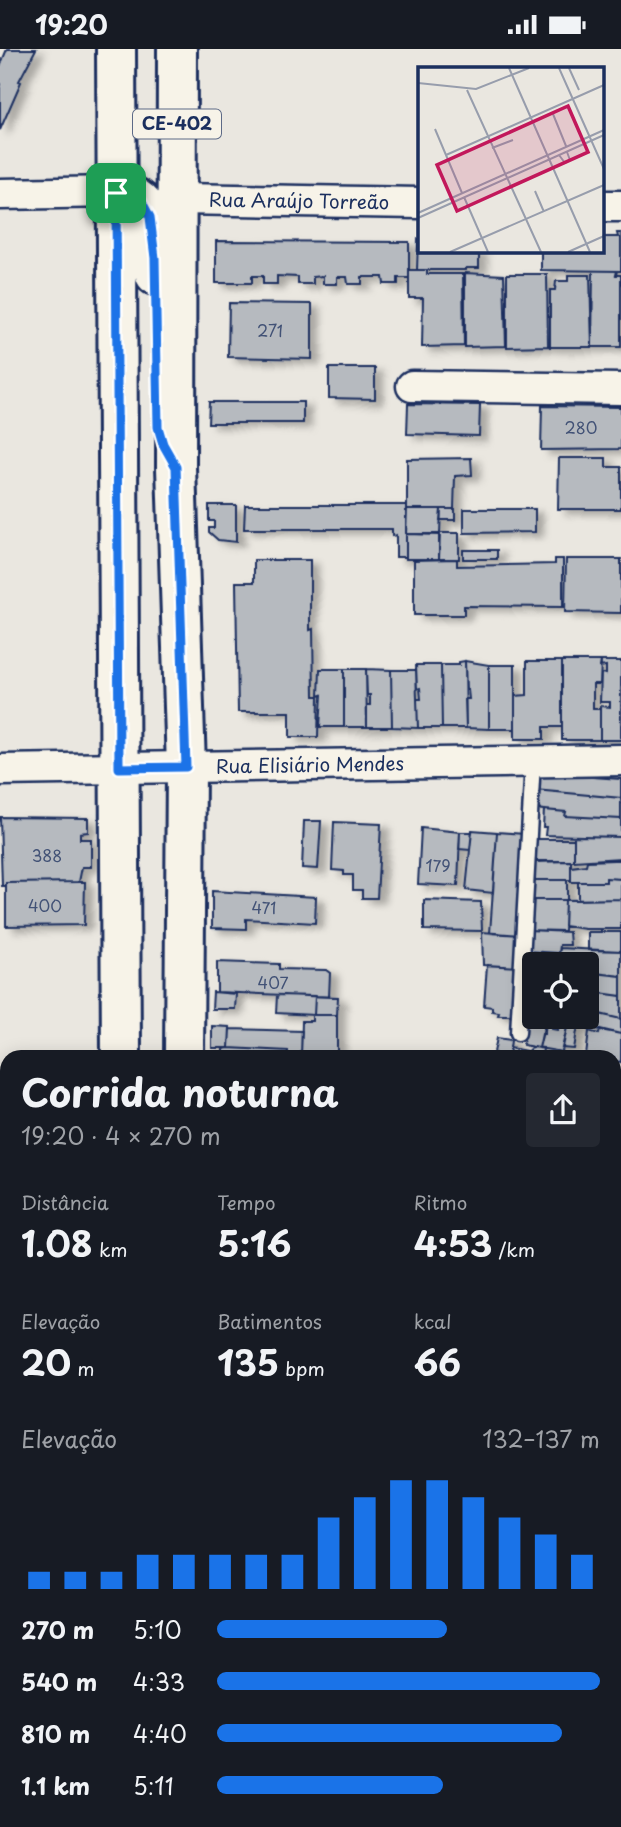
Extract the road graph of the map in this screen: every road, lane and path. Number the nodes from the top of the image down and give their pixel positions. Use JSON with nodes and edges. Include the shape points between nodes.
{"nodes":[{"id":1,"x":116,"y":49,"type":"edge"},
{"id":2,"x":177,"y":49,"type":"edge"},
{"id":3,"x":116,"y":193,"type":"junction"},
{"id":4,"x":0,"y":194,"type":"edge"},
{"id":5,"x":178,"y":199,"type":"junction"},
{"id":6,"x":418,"y":203,"type":"edge"},
{"id":7,"x":412,"y":386,"type":"dead end"},
{"id":8,"x":621,"y":389,"type":"edge"},
{"id":9,"x":176,"y":467,"type":"junction"},
{"id":10,"x":621,"y":760,"type":"edge"},
{"id":11,"x":533,"y":761,"type":"junction"},
{"id":12,"x":186,"y":767,"type":"junction"},
{"id":13,"x":119,"y":768,"type":"junction"},
{"id":14,"x":0,"y":770,"type":"edge"},
{"id":15,"x":519,"y":1033,"type":"dead end"},
{"id":16,"x":121,"y":1050,"type":"edge"},
{"id":17,"x":184,"y":1050,"type":"edge"}],
"edges":[{"from":1,"to":3,"type":"main road","number":"CE-402"},
{"from":2,"to":5,"type":"main road","number":"CE-402"},
{"from":3,"to":4,"type":"street"},
{"from":3,"to":9,"type":"main road","via":[[142,202],[150,217],[158,427]]},
{"from":3,"to":13,"type":"main road","number":"CE-402"},
{"from":5,"to":6,"type":"street","name":"Rua Araújo Torreão"},
{"from":5,"to":9,"type":"main road","number":"CE-402"},
{"from":7,"to":8,"type":"street"},
{"from":9,"to":12,"type":"main road","number":"CE-402"},
{"from":10,"to":11,"type":"street","name":"Rua Elisiário Mendes"},
{"from":11,"to":12,"type":"street","name":"Rua Elisiário Mendes"},
{"from":11,"to":15,"type":"lane"},
{"from":12,"to":13,"type":"street","name":"Rua Elisiário Mendes"},
{"from":12,"to":17,"type":"main road","number":"CE-402"},
{"from":13,"to":14,"type":"street","name":"Rua Elisiário Mendes"},
{"from":13,"to":16,"type":"main road","number":"CE-402"}]}
